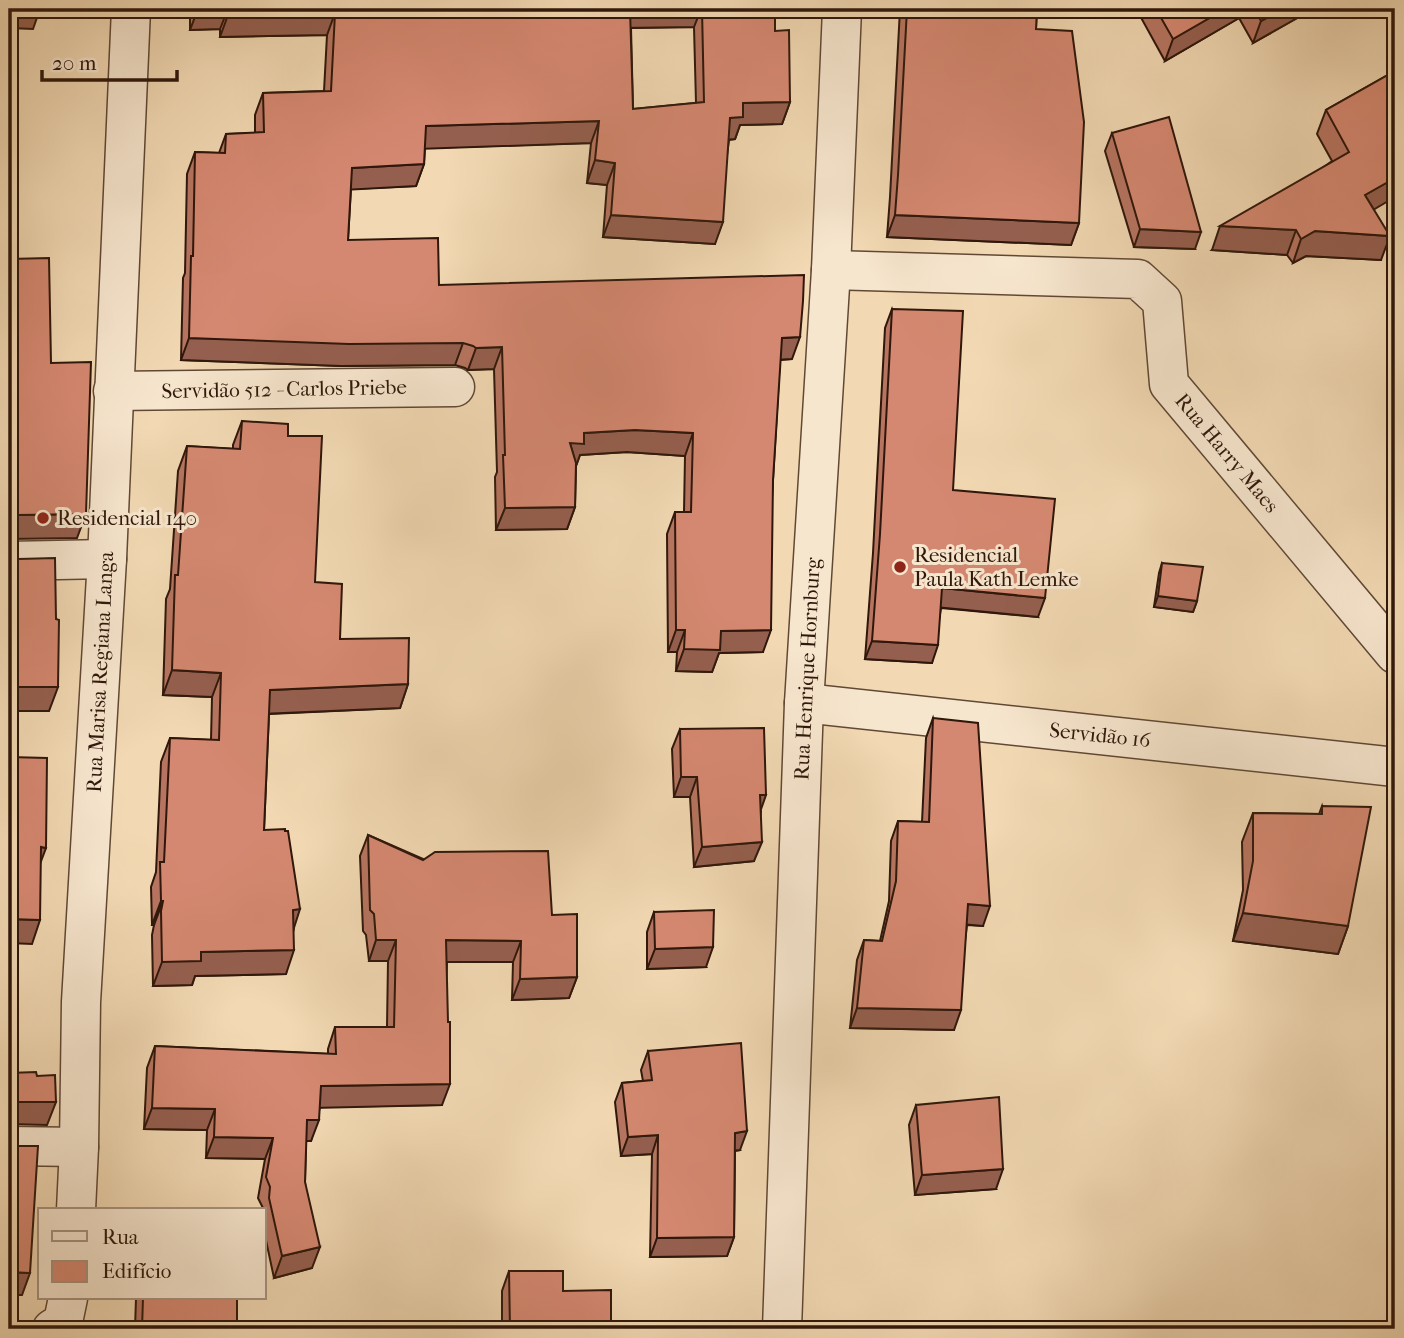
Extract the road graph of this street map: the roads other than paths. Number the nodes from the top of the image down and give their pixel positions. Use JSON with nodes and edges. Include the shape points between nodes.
{"nodes":[{"id":1,"x":131,"y":9,"type":"edge"},
{"id":2,"x":842,"y":9,"type":"edge"},
{"id":3,"x":831,"y":270,"type":"junction"},
{"id":4,"x":456,"y":387,"type":"dead end"},
{"id":5,"x":113,"y":391,"type":"junction"},
{"id":6,"x":107,"y":559,"type":"junction"},
{"id":7,"x":9,"y":561,"type":"edge"},
{"id":8,"x":1395,"y":654,"type":"edge"},
{"id":9,"x":804,"y":703,"type":"junction"},
{"id":10,"x":1395,"y":767,"type":"edge"},
{"id":11,"x":9,"y":1146,"type":"edge"},
{"id":12,"x":79,"y":1147,"type":"junction"},
{"id":13,"x":76,"y":1208,"type":"edge"},
{"id":14,"x":68,"y":1300,"type":"edge"},
{"id":15,"x":52,"y":1329,"type":"edge"},
{"id":16,"x":782,"y":1329,"type":"edge"}],
"edges":[{"from":1,"to":5,"type":"street","name":"Rua Marisa Regiana Langa"},
{"from":2,"to":3,"type":"street","name":"Rua Henrique Hornburg"},
{"from":3,"to":8,"type":"street","name":"Rua Harry Maes","via":[[1138,279],[1163,301],[1170,384]]},
{"from":3,"to":9,"type":"street","name":"Rua Henrique Hornburg"},
{"from":4,"to":5,"type":"street","name":"Servidão 512 - Carlos Priebe"},
{"from":5,"to":6,"type":"street","name":"Rua Marisa Regiana Langa"},
{"from":6,"to":7,"type":"street"},
{"from":6,"to":12,"type":"street","name":"Rua Marisa Regiana Langa","via":[[81,1002]]},
{"from":9,"to":10,"type":"street","name":"Servidão 16"},
{"from":9,"to":16,"type":"street","name":"Rua Henrique Hornburg"},
{"from":11,"to":12,"type":"street"},
{"from":12,"to":13,"type":"street","name":"Rua Marisa Regiana Langa"},
{"from":14,"to":15,"type":"street","via":[[63,1322]]}]}
